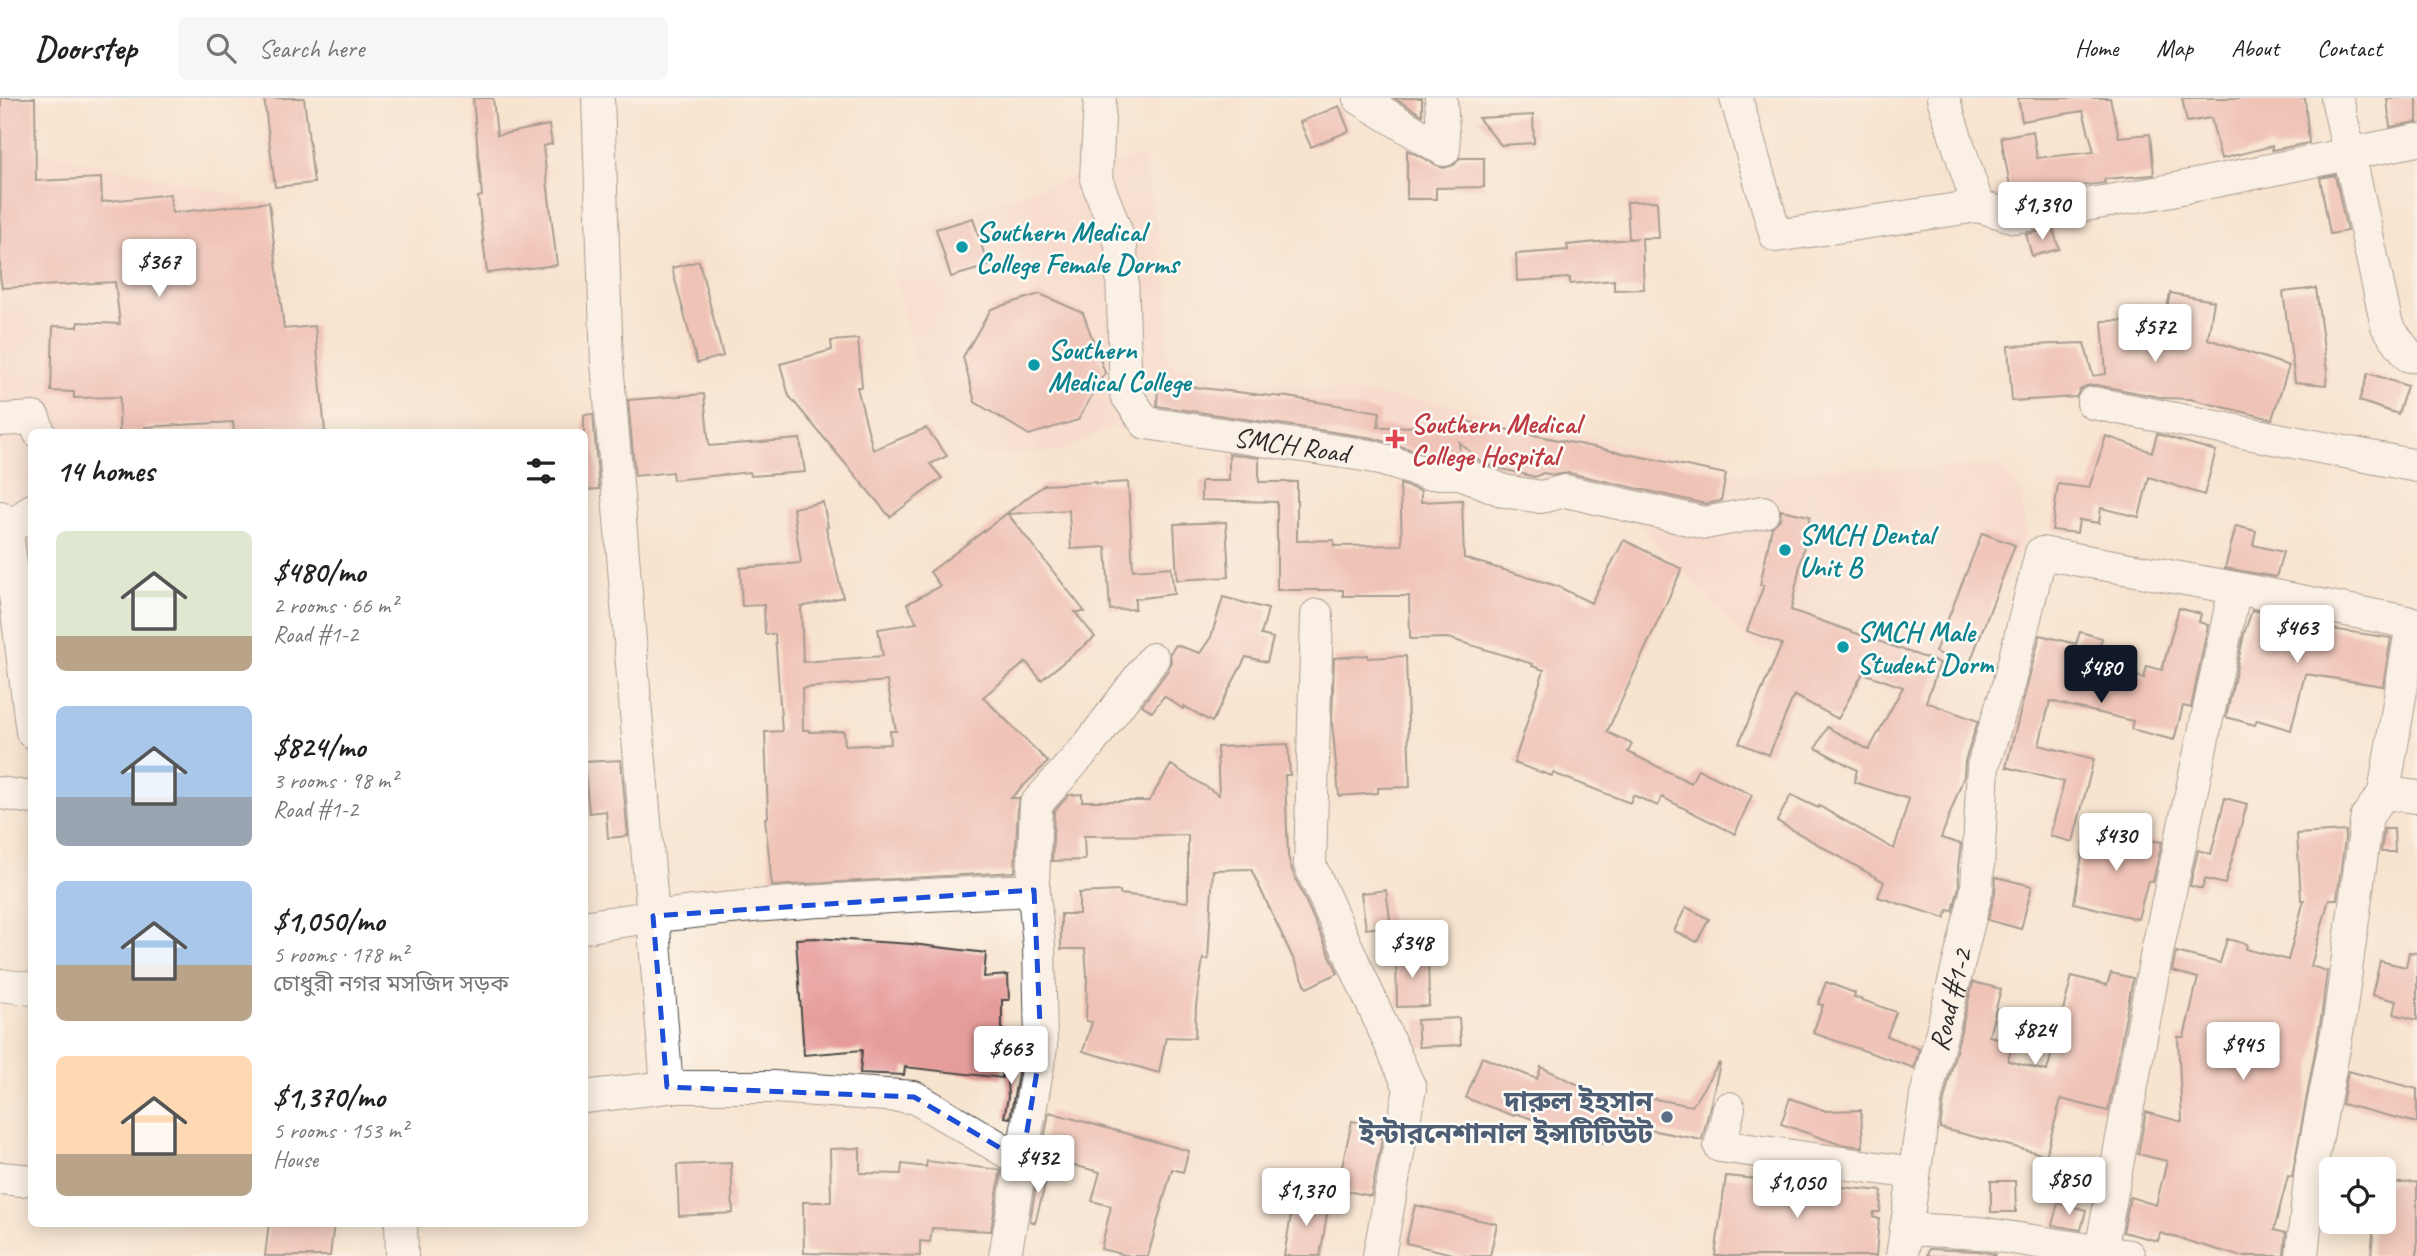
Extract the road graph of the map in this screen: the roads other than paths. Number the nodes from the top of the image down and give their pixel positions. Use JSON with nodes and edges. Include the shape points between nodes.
{"nodes":[{"id":1,"x":598,"y":98,"type":"edge"},
{"id":2,"x":1100,"y":98,"type":"edge"},
{"id":3,"x":1359,"y":98,"type":"edge"},
{"id":4,"x":1441,"y":98,"type":"edge"},
{"id":5,"x":1736,"y":98,"type":"edge"},
{"id":6,"x":1943,"y":98,"type":"edge"},
{"id":7,"x":2337,"y":98,"type":"edge"},
{"id":8,"x":2417,"y":140,"type":"edge"},
{"id":9,"x":2349,"y":154,"type":"junction"},
{"id":10,"x":1978,"y":206,"type":"junction"},
{"id":11,"x":2409,"y":356,"type":"dead end"},
{"id":12,"x":2093,"y":403,"type":"dead end"},
{"id":13,"x":0,"y":420,"type":"edge"},
{"id":14,"x":38,"y":429,"type":"edge"},
{"id":15,"x":2417,"y":466,"type":"edge"},
{"id":16,"x":28,"y":512,"type":"edge"},
{"id":17,"x":1763,"y":512,"type":"dead end"},
{"id":18,"x":3,"y":524,"type":"edge"},
{"id":19,"x":2235,"y":587,"type":"junction"},
{"id":20,"x":1317,"y":615,"type":"dead end"},
{"id":21,"x":2415,"y":624,"type":"edge"},
{"id":22,"x":1153,"y":659,"type":"dead end"},
{"id":23,"x":28,"y":703,"type":"edge"},
{"id":24,"x":0,"y":793,"type":"edge"},
{"id":25,"x":2384,"y":793,"type":"junction"},
{"id":26,"x":28,"y":797,"type":"edge"},
{"id":27,"x":2417,"y":797,"type":"edge"},
{"id":28,"x":1034,"y":891,"type":"junction"},
{"id":29,"x":653,"y":916,"type":"junction"},
{"id":30,"x":588,"y":926,"type":"edge"},
{"id":31,"x":0,"y":985,"type":"edge"},
{"id":32,"x":28,"y":988,"type":"edge"},
{"id":33,"x":667,"y":1087,"type":"junction"},
{"id":34,"x":588,"y":1097,"type":"edge"},
{"id":35,"x":1729,"y":1108,"type":"dead end"},
{"id":36,"x":1021,"y":1161,"type":"junction"},
{"id":37,"x":1914,"y":1173,"type":"junction"},
{"id":38,"x":401,"y":1227,"type":"edge"},
{"id":39,"x":1904,"y":1242,"type":"edge"},
{"id":40,"x":2110,"y":1254,"type":"edge"},
{"id":41,"x":402,"y":1256,"type":"edge"},
{"id":42,"x":1005,"y":1256,"type":"edge"},
{"id":43,"x":1379,"y":1256,"type":"edge"},
{"id":44,"x":2302,"y":1256,"type":"edge"}],
"edges":[{"from":1,"to":29,"type":"street","via":[[607,363]]},
{"from":2,"to":17,"type":"street","name":"SMCH Road","via":[[1096,180],[1121,244],[1126,394],[1146,423],[1370,456],[1426,473],[1461,473],[1504,491],[1541,497],[1565,491],[1705,523]]},
{"from":3,"to":4,"type":"street","via":[[1444,150]]},
{"from":5,"to":10,"type":"street","via":[[1776,236]]},
{"from":6,"to":10,"type":"street"},
{"from":7,"to":9,"type":"street"},
{"from":8,"to":9,"type":"street"},
{"from":9,"to":10,"type":"street","via":[[2015,218]]},
{"from":9,"to":11,"type":"street","via":[[2387,326]]},
{"from":12,"to":15,"type":"street"},
{"from":13,"to":14,"type":"street","via":[[34,418]]},
{"from":16,"to":18,"type":"street"},
{"from":18,"to":23,"type":"street"},
{"from":19,"to":21,"type":"street"},
{"from":19,"to":37,"type":"street","name":"Road #1-2","via":[[2041,553],[2010,682],[1983,766],[1977,888],[1926,1096]]},
{"from":19,"to":40,"type":"street","via":[[2155,957]]},
{"from":20,"to":43,"type":"street","via":[[1310,865],[1410,1088]]},
{"from":21,"to":25,"type":"street"},
{"from":22,"to":28,"type":"street","via":[[1088,746],[1036,804]]},
{"from":24,"to":26,"type":"street"},
{"from":25,"to":27,"type":"street"},
{"from":25,"to":44,"type":"street","via":[[2367,816],[2339,1022],[2311,1168]]},
{"from":28,"to":29,"type":"street","via":[[817,901]]},
{"from":28,"to":36,"type":"street","via":[[1041,1047]]},
{"from":29,"to":30,"type":"street"},
{"from":29,"to":33,"type":"street"},
{"from":31,"to":32,"type":"street"},
{"from":33,"to":34,"type":"street"},
{"from":33,"to":36,"type":"street","via":[[773,1087],[914,1097]]},
{"from":35,"to":37,"type":"street","via":[[1720,1146]]},
{"from":36,"to":42,"type":"street"},
{"from":37,"to":39,"type":"street","name":"Road #1-2"},
{"from":38,"to":41,"type":"street"},
{"from":39,"to":40,"type":"street","name":"Road #1-2","via":[[1980,1233]]}]}
